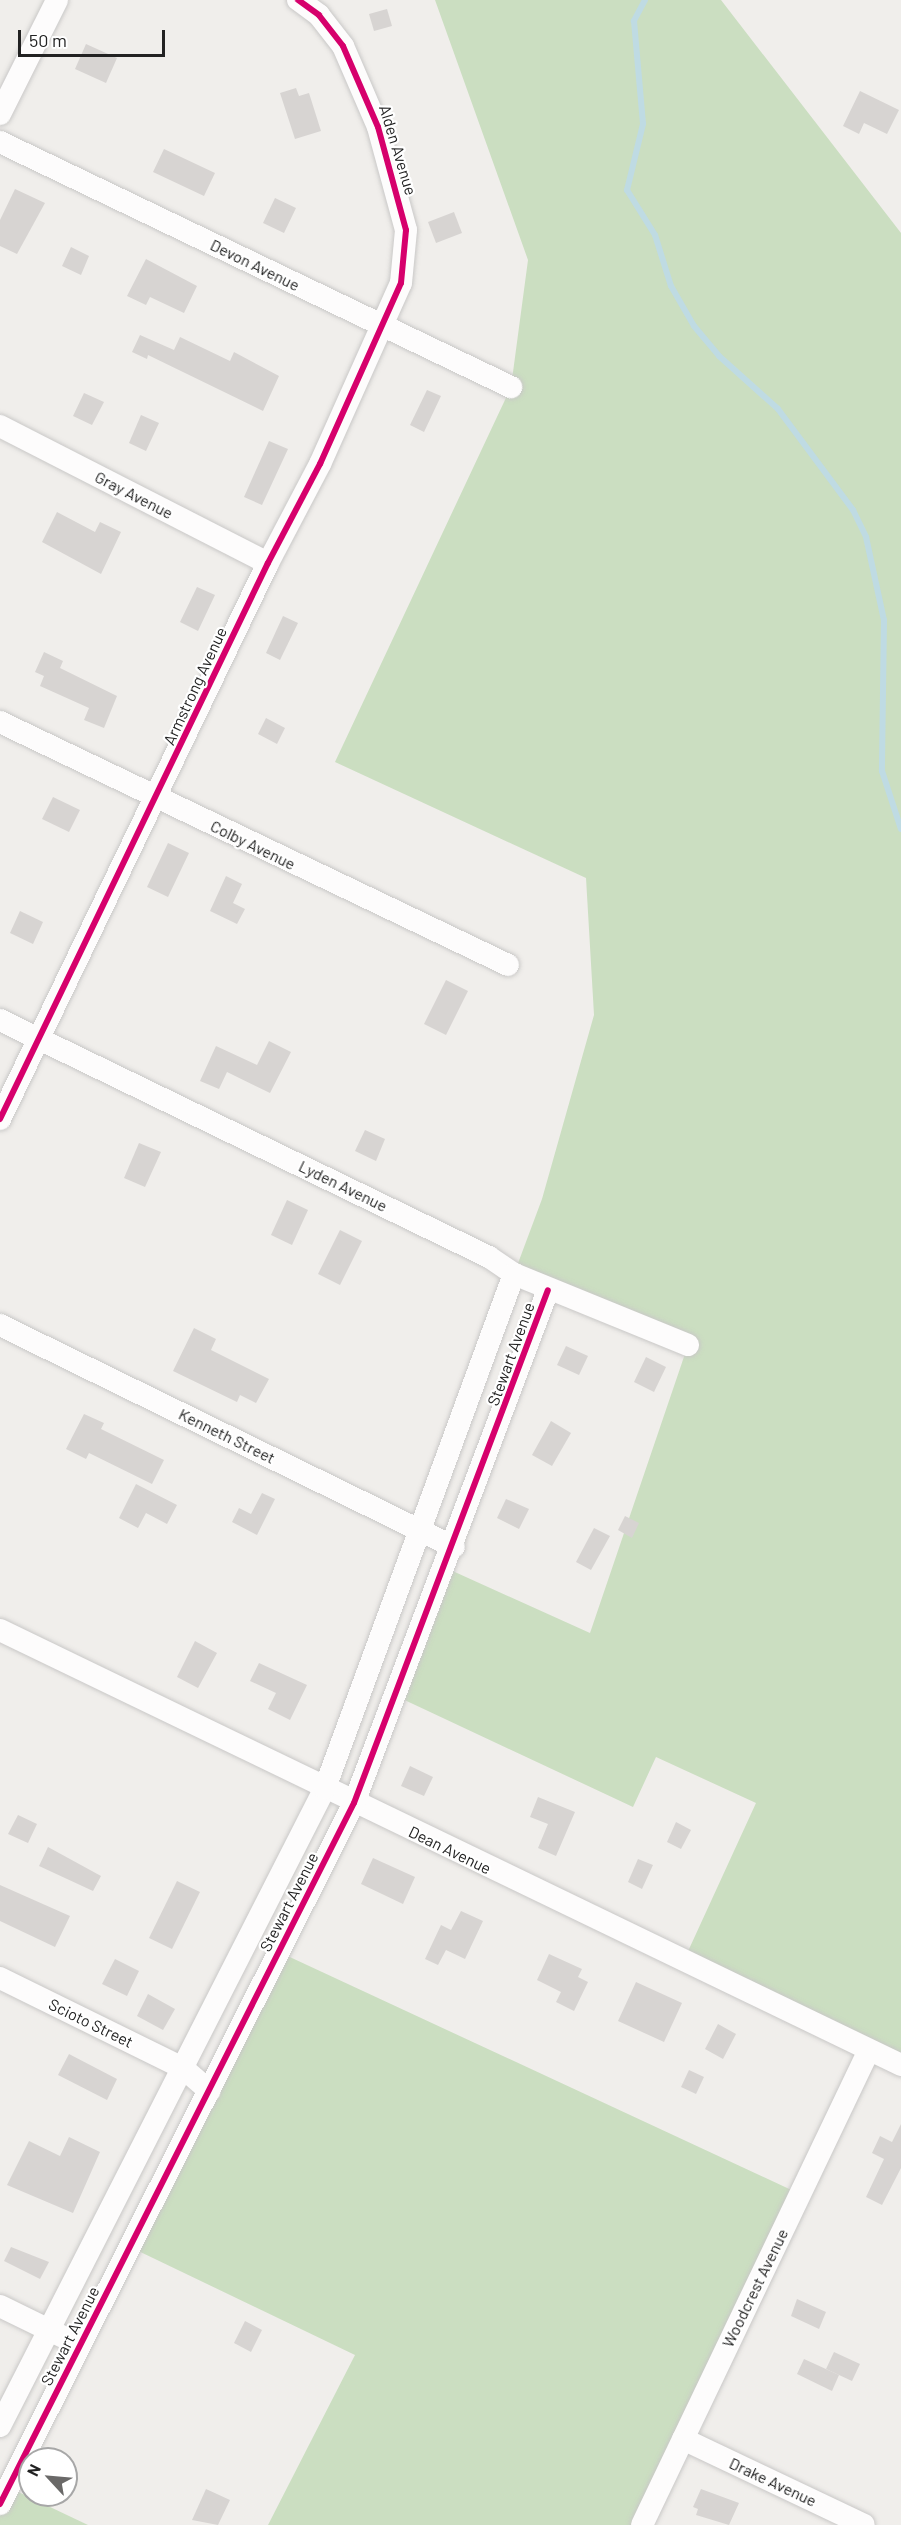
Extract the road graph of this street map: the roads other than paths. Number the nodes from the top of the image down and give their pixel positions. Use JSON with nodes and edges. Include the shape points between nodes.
{"nodes":[{"id":1,"x":57,"y":0,"type":"edge"},
{"id":2,"x":298,"y":0,"type":"edge"},
{"id":3,"x":0,"y":114,"type":"edge"},
{"id":4,"x":0,"y":142,"type":"edge"},
{"id":5,"x":382,"y":328,"type":"junction"},
{"id":6,"x":511,"y":387,"type":"dead end"},
{"id":7,"x":0,"y":426,"type":"edge"},
{"id":8,"x":268,"y":563,"type":"junction"},
{"id":9,"x":0,"y":722,"type":"edge"},
{"id":10,"x":158,"y":798,"type":"junction"},
{"id":11,"x":508,"y":965,"type":"dead end"},
{"id":12,"x":0,"y":1020,"type":"edge"},
{"id":13,"x":39,"y":1040,"type":"junction"},
{"id":14,"x":0,"y":1119,"type":"edge"},
{"id":15,"x":514,"y":1274,"type":"junction"},
{"id":16,"x":548,"y":1290,"type":"junction"},
{"id":17,"x":0,"y":1325,"type":"edge"},
{"id":18,"x":688,"y":1345,"type":"dead end"},
{"id":19,"x":420,"y":1529,"type":"junction"},
{"id":20,"x":454,"y":1546,"type":"junction"},
{"id":21,"x":0,"y":1630,"type":"edge"},
{"id":22,"x":325,"y":1788,"type":"junction"},
{"id":23,"x":354,"y":1803,"type":"junction"},
{"id":24,"x":0,"y":1978,"type":"edge"},
{"id":25,"x":869,"y":2050,"type":"junction"},
{"id":26,"x":901,"y":2065,"type":"edge"},
{"id":27,"x":183,"y":2067,"type":"junction"},
{"id":28,"x":209,"y":2091,"type":"junction"},
{"id":29,"x":0,"y":2306,"type":"edge"},
{"id":30,"x":49,"y":2329,"type":"junction"},
{"id":31,"x":80,"y":2345,"type":"junction"},
{"id":32,"x":0,"y":2426,"type":"edge"},
{"id":33,"x":683,"y":2439,"type":"junction"},
{"id":34,"x":0,"y":2504,"type":"edge"},
{"id":35,"x":642,"y":2525,"type":"edge"},
{"id":36,"x":864,"y":2525,"type":"edge"}],
"edges":[{"from":1,"to":3,"type":"street"},
{"from":2,"to":5,"type":"street","name":"Alden Avenue","via":[[319,15],[343,46],[378,127],[401,207],[406,260]]},
{"from":4,"to":5,"type":"street","name":"Devon Avenue"},
{"from":5,"to":6,"type":"street","name":"Devon Avenue"},
{"from":5,"to":8,"type":"street","name":"Armstrong Avenue","via":[[320,464]]},
{"from":7,"to":8,"type":"street","name":"Gray Avenue"},
{"from":8,"to":10,"type":"street","name":"Armstrong Avenue"},
{"from":9,"to":10,"type":"street","name":"Colby Avenue"},
{"from":10,"to":11,"type":"street","name":"Colby Avenue"},
{"from":10,"to":13,"type":"street","name":"Armstrong Avenue"},
{"from":12,"to":13,"type":"street","name":"Lyden Avenue"},
{"from":13,"to":14,"type":"street","name":"Armstrong Avenue"},
{"from":13,"to":15,"type":"street","name":"Lyden Avenue","via":[[489,1257]]},
{"from":15,"to":16,"type":"street","name":"Lyden Avenue"},
{"from":15,"to":19,"type":"street","name":"Stewart Avenue"},
{"from":16,"to":18,"type":"street","name":"Lyden Avenue"},
{"from":16,"to":20,"type":"street","name":"Stewart Avenue"},
{"from":17,"to":19,"type":"street","name":"Kenneth Street"},
{"from":19,"to":20,"type":"street","name":"Kenneth Street"},
{"from":19,"to":22,"type":"street","name":"Stewart Avenue"},
{"from":20,"to":23,"type":"street","name":"Stewart Avenue"},
{"from":21,"to":22,"type":"street","name":"Dean Avenue"},
{"from":22,"to":23,"type":"street","name":"Dean Avenue"},
{"from":22,"to":27,"type":"street","name":"Stewart Avenue"},
{"from":23,"to":25,"type":"street","name":"Dean Avenue"},
{"from":23,"to":28,"type":"street","name":"Stewart Avenue"},
{"from":24,"to":27,"type":"street","name":"Scioto Street"},
{"from":25,"to":26,"type":"street","name":"Dean Avenue"},
{"from":25,"to":33,"type":"street","name":"Woodcrest Avenue"},
{"from":27,"to":28,"type":"street","name":"Scioto Street"},
{"from":27,"to":30,"type":"street","name":"Stewart Avenue"},
{"from":28,"to":31,"type":"street","name":"Stewart Avenue"},
{"from":29,"to":30,"type":"street"},
{"from":30,"to":31,"type":"street"},
{"from":30,"to":32,"type":"street","name":"Stewart Avenue"},
{"from":31,"to":34,"type":"street","name":"Stewart Avenue"},
{"from":33,"to":35,"type":"street","name":"Woodcrest Avenue"},
{"from":33,"to":36,"type":"street","name":"Drake Avenue"}]}
